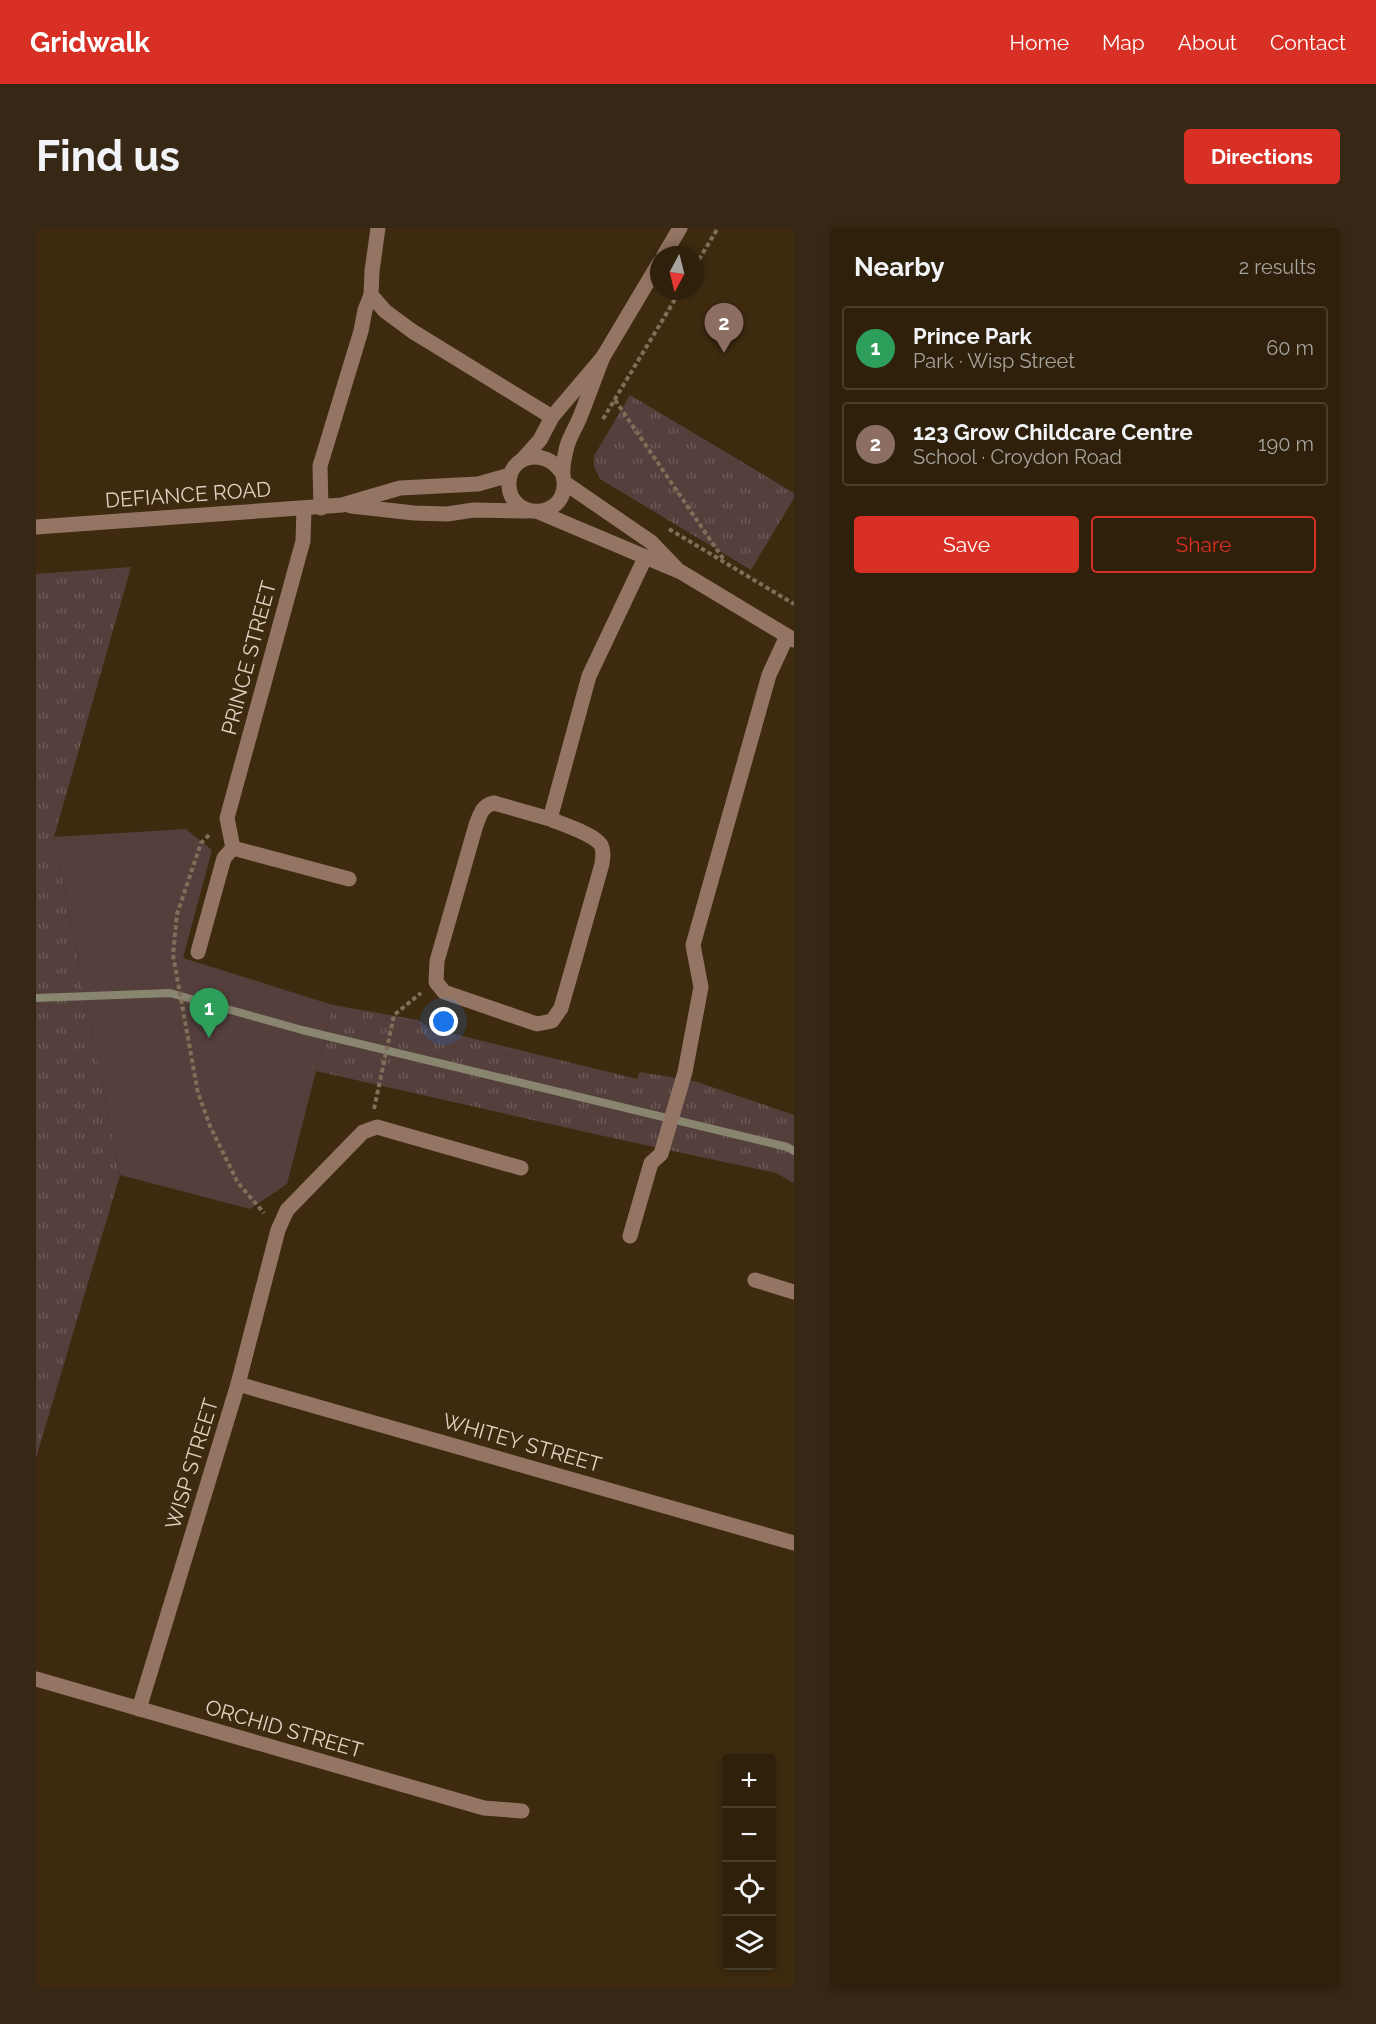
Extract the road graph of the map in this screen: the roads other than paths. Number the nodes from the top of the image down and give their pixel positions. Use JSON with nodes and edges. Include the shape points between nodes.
{"nodes":[{"id":1,"x":378,"y":228,"type":"edge"},
{"id":2,"x":680,"y":228,"type":"edge"},
{"id":3,"x":669,"y":246,"type":"edge"},
{"id":4,"x":650,"y":278,"type":"edge"},
{"id":5,"x":371,"y":295,"type":"junction"},
{"id":6,"x":603,"y":357,"type":"junction"},
{"id":7,"x":552,"y":417,"type":"junction"},
{"id":8,"x":522,"y":460,"type":"junction"},
{"id":9,"x":510,"y":475,"type":"junction"},
{"id":10,"x":564,"y":478,"type":"junction"},
{"id":11,"x":342,"y":506,"type":"junction"},
{"id":12,"x":321,"y":508,"type":"junction"},
{"id":13,"x":304,"y":509,"type":"junction"},
{"id":14,"x":533,"y":512,"type":"junction"},
{"id":15,"x":36,"y":526,"type":"edge"},
{"id":16,"x":645,"y":558,"type":"junction"},
{"id":17,"x":681,"y":572,"type":"junction"},
{"id":18,"x":791,"y":638,"type":"edge"},
{"id":19,"x":550,"y":819,"type":"junction"},
{"id":20,"x":233,"y":848,"type":"junction"},
{"id":21,"x":349,"y":879,"type":"dead end"},
{"id":22,"x":198,"y":952,"type":"dead end"},
{"id":23,"x":521,"y":1168,"type":"dead end"},
{"id":24,"x":630,"y":1236,"type":"dead end"},
{"id":25,"x":755,"y":1281,"type":"dead end"},
{"id":26,"x":794,"y":1292,"type":"edge"},
{"id":27,"x":238,"y":1384,"type":"junction"},
{"id":28,"x":794,"y":1543,"type":"edge"},
{"id":29,"x":36,"y":1679,"type":"edge"},
{"id":30,"x":139,"y":1709,"type":"junction"},
{"id":31,"x":522,"y":1811,"type":"dead end"}],
"edges":[{"from":1,"to":5,"type":"street"},
{"from":2,"to":3,"type":"street"},
{"from":4,"to":6,"type":"street"},
{"from":5,"to":7,"type":"street","via":[[412,331]]},
{"from":5,"to":12,"type":"street","via":[[320,466]]},
{"from":6,"to":7,"type":"street"},
{"from":6,"to":10,"type":"street","via":[[568,444]]},
{"from":7,"to":8,"type":"street","via":[[540,440]]},
{"from":8,"to":9,"type":"street"},
{"from":8,"to":10,"type":"street","via":[[540,456],[550,459]]},
{"from":9,"to":11,"type":"street","name":"DEFIANCE ROAD","via":[[478,484],[400,488]]},
{"from":9,"to":14,"type":"street","via":[[511,496],[518,505]]},
{"from":10,"to":14,"type":"street","via":[[558,503]]},
{"from":10,"to":17,"type":"street","name":"DEFIANCE ROAD","via":[[651,542]]},
{"from":11,"to":12,"type":"street","name":"DEFIANCE ROAD"},
{"from":11,"to":14,"type":"street","name":"DEFIANCE ROAD","via":[[436,514],[474,510]]},
{"from":12,"to":13,"type":"street","name":"DEFIANCE ROAD"},
{"from":13,"to":15,"type":"street","name":"DEFIANCE ROAD"},
{"from":13,"to":20,"type":"street","name":"PRINCE STREET","via":[[303,541],[226,818]]},
{"from":14,"to":16,"type":"street","name":"DEFIANCE ROAD"},
{"from":16,"to":17,"type":"street","name":"DEFIANCE ROAD"},
{"from":16,"to":19,"type":"street","via":[[589,676]]},
{"from":17,"to":18,"type":"street","name":"DEFIANCE ROAD"},
{"from":18,"to":24,"type":"street","via":[[769,675],[693,945],[701,987],[685,1072],[661,1154],[651,1163]]},
{"from":19,"to":19,"type":"street","via":[[494,803],[482,810],[437,961],[436,982],[444,992],[537,1024],[552,1021],[561,1008],[603,854],[594,838]]},
{"from":20,"to":21,"type":"street"},
{"from":20,"to":22,"type":"street","via":[[224,858]]},
{"from":23,"to":27,"type":"street","name":"WISP STREET","via":[[377,1127],[363,1132],[287,1210],[278,1230]]},
{"from":25,"to":26,"type":"street"},
{"from":27,"to":28,"type":"street","name":"WHITEY STREET"},
{"from":27,"to":30,"type":"street","name":"WISP STREET"},
{"from":29,"to":30,"type":"street","name":"ORCHID STREET"},
{"from":30,"to":31,"type":"street","name":"ORCHID STREET","via":[[484,1808]]}]}
